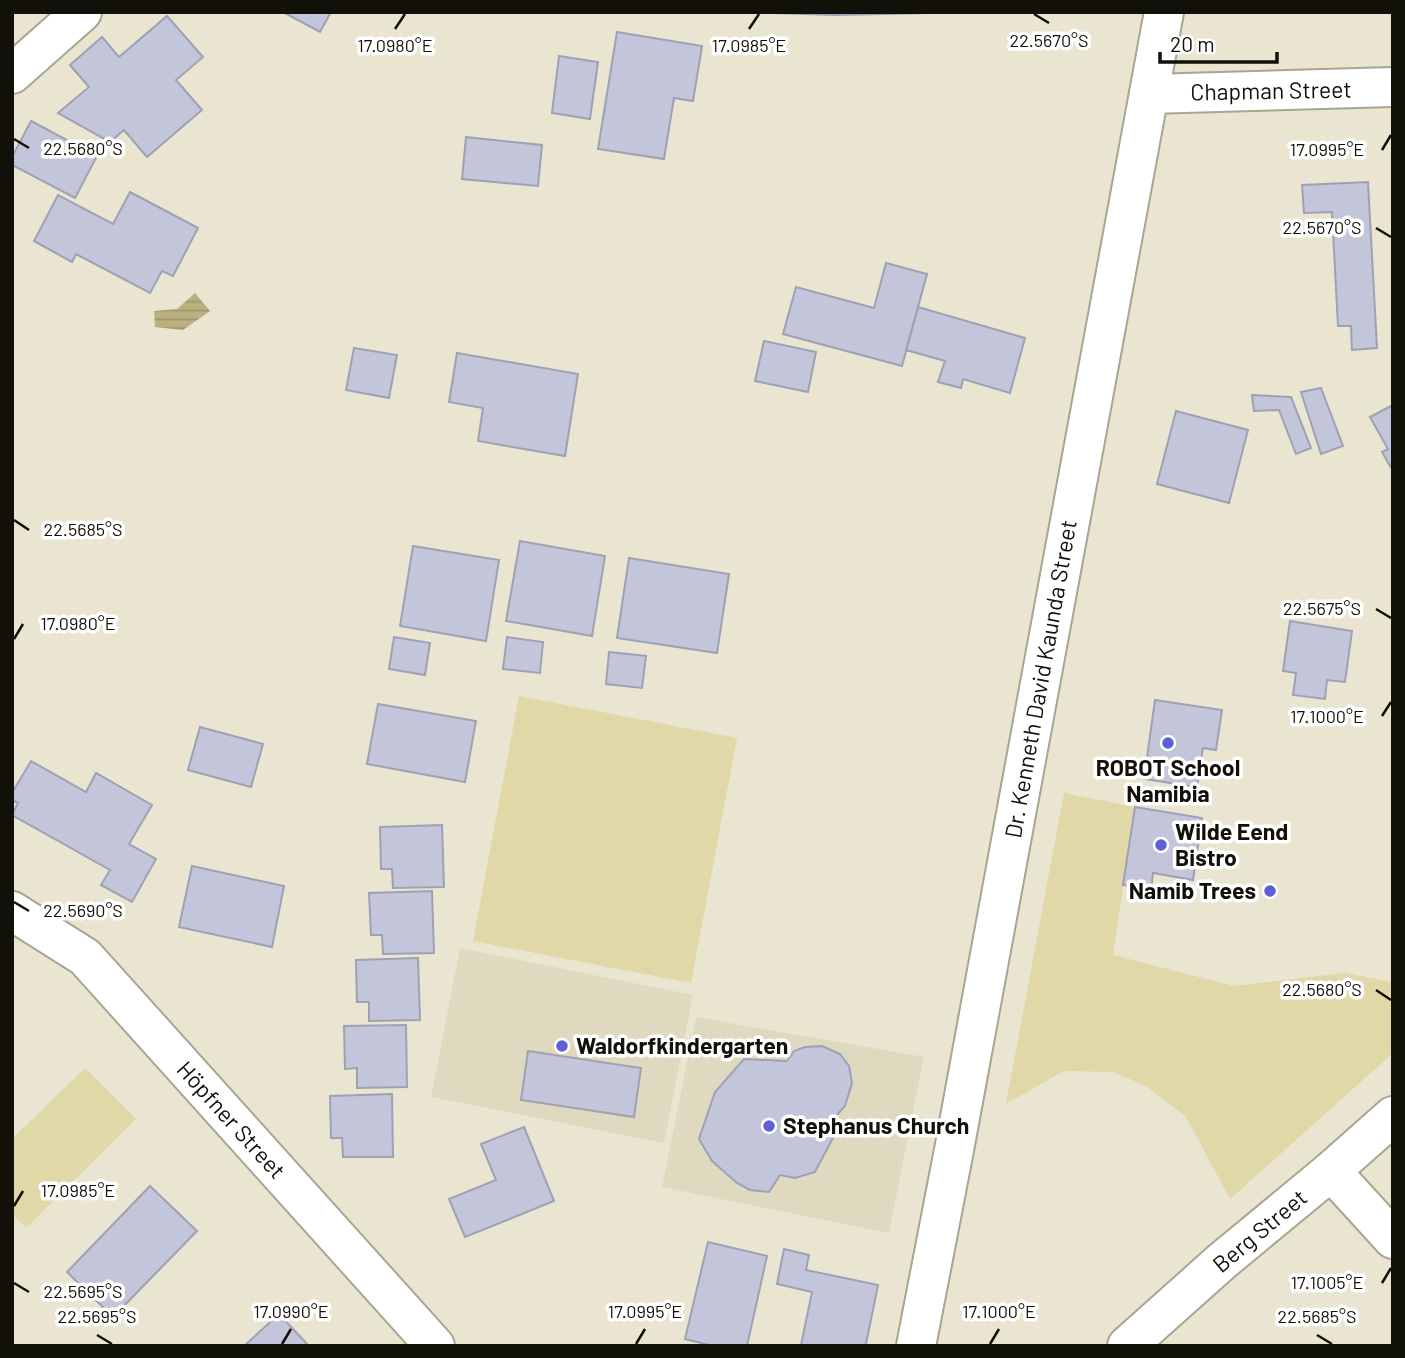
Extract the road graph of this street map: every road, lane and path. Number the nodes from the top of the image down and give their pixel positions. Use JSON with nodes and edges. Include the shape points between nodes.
{"nodes":[{"id":1,"x":82,"y":12,"type":"edge"},
{"id":2,"x":1164,"y":12,"type":"edge"},
{"id":3,"x":12,"y":74,"type":"edge"},
{"id":4,"x":1393,"y":88,"type":"edge"},
{"id":5,"x":1149,"y":94,"type":"junction"},
{"id":6,"x":12,"y":911,"type":"edge"},
{"id":7,"x":1393,"y":1116,"type":"edge"},
{"id":8,"x":1331,"y":1171,"type":"junction"},
{"id":9,"x":1393,"y":1239,"type":"edge"},
{"id":10,"x":435,"y":1346,"type":"edge"},
{"id":11,"x":916,"y":1346,"type":"edge"},
{"id":12,"x":1127,"y":1346,"type":"edge"}],
"edges":[{"from":1,"to":3,"type":"street"},
{"from":2,"to":5,"type":"street","name":"Dr. Kenneth David Kaunda Street"},
{"from":4,"to":5,"type":"street","name":"Chapman Street"},
{"from":5,"to":11,"type":"street","name":"Dr. Kenneth David Kaunda Street"},
{"from":6,"to":10,"type":"street","name":"Höpfner Street","via":[[85,957]]},
{"from":7,"to":8,"type":"street","name":"Berg Street"},
{"from":8,"to":9,"type":"street"},
{"from":8,"to":12,"type":"street","name":"Berg Street"}]}
